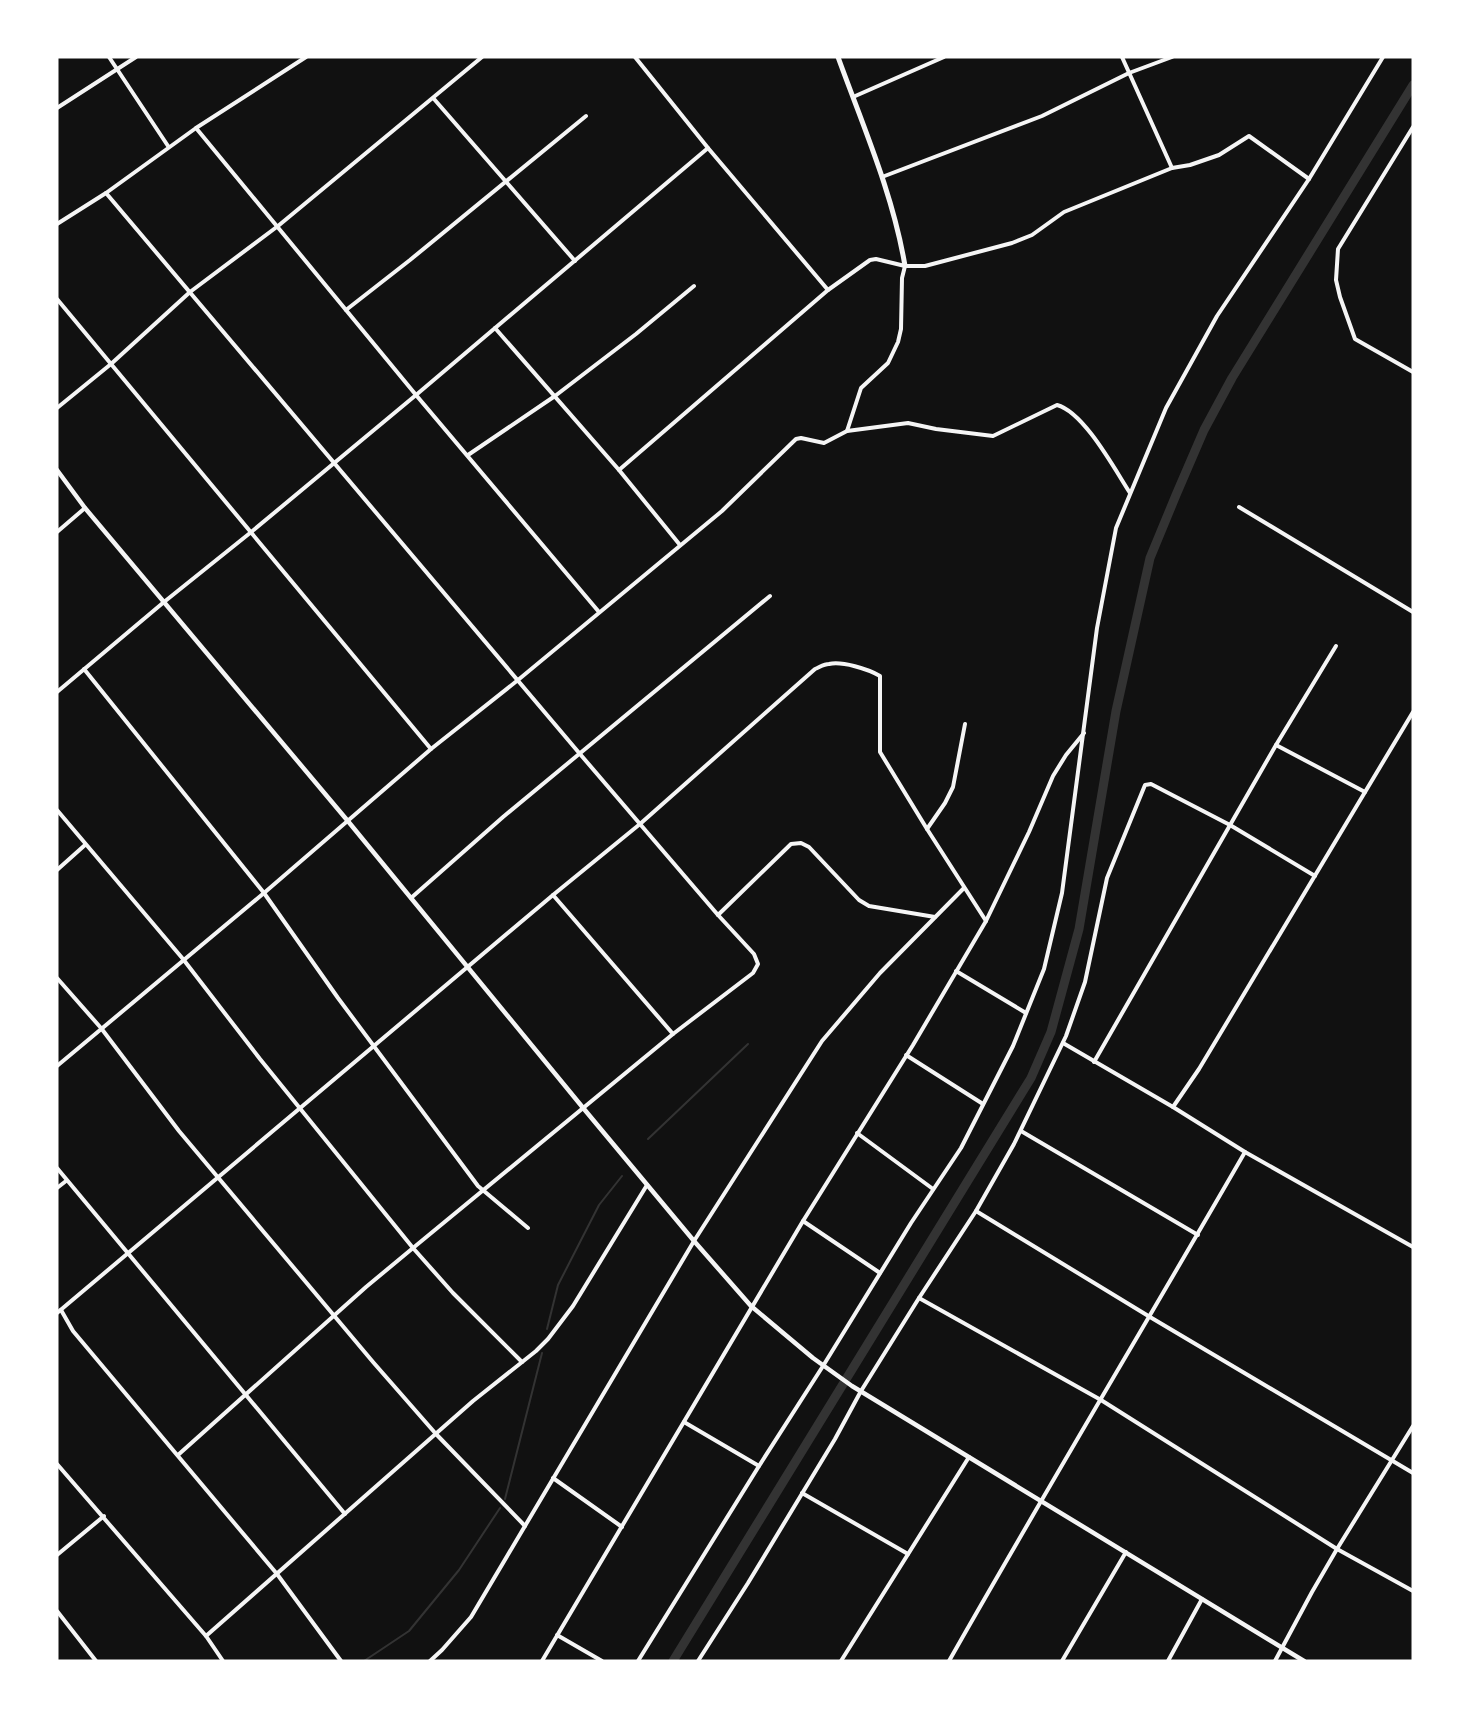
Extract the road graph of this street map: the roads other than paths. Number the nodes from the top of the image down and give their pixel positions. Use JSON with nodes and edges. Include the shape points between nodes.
{"nodes":[{"id":1,"x":109,"y":57,"type":"edge"},
{"id":2,"x":136,"y":57,"type":"edge"},
{"id":3,"x":306,"y":57,"type":"edge"},
{"id":4,"x":482,"y":57,"type":"edge"},
{"id":5,"x":635,"y":57,"type":"edge"},
{"id":6,"x":838,"y":57,"type":"edge"},
{"id":7,"x":944,"y":57,"type":"edge"},
{"id":8,"x":1122,"y":57,"type":"edge"},
{"id":9,"x":1172,"y":57,"type":"edge"},
{"id":10,"x":1383,"y":57,"type":"edge"},
{"id":11,"x":117,"y":70,"type":"junction"},
{"id":12,"x":1130,"y":73,"type":"junction"},
{"id":13,"x":852,"y":97,"type":"junction"},
{"id":14,"x":434,"y":99,"type":"junction"},
{"id":15,"x":57,"y":108,"type":"edge"},
{"id":16,"x":586,"y":116,"type":"dead end"},
{"id":17,"x":1413,"y":127,"type":"edge"},
{"id":18,"x":196,"y":128,"type":"junction"},
{"id":19,"x":168,"y":146,"type":"junction"},
{"id":20,"x":708,"y":148,"type":"junction"},
{"id":21,"x":1172,"y":168,"type":"junction"},
{"id":22,"x":882,"y":177,"type":"junction"},
{"id":23,"x":1309,"y":179,"type":"junction"},
{"id":24,"x":506,"y":182,"type":"junction"},
{"id":25,"x":106,"y":193,"type":"junction"},
{"id":26,"x":57,"y":224,"type":"edge"},
{"id":27,"x":278,"y":226,"type":"junction"},
{"id":28,"x":575,"y":261,"type":"junction"},
{"id":29,"x":904,"y":266,"type":"junction"},
{"id":30,"x":694,"y":285,"type":"dead end"},
{"id":31,"x":828,"y":290,"type":"junction"},
{"id":32,"x":190,"y":292,"type":"junction"},
{"id":33,"x":57,"y":299,"type":"edge"},
{"id":34,"x":346,"y":310,"type":"junction"},
{"id":35,"x":495,"y":328,"type":"junction"},
{"id":36,"x":111,"y":364,"type":"junction"},
{"id":37,"x":1413,"y":372,"type":"edge"},
{"id":38,"x":416,"y":395,"type":"junction"},
{"id":39,"x":555,"y":396,"type":"junction"},
{"id":40,"x":57,"y":408,"type":"edge"},
{"id":41,"x":847,"y":431,"type":"junction"},
{"id":42,"x":468,"y":455,"type":"junction"},
{"id":43,"x":334,"y":463,"type":"junction"},
{"id":44,"x":57,"y":470,"type":"edge"},
{"id":45,"x":619,"y":470,"type":"junction"},
{"id":46,"x":1130,"y":493,"type":"junction"},
{"id":47,"x":1239,"y":507,"type":"dead end"},
{"id":48,"x":85,"y":508,"type":"junction"},
{"id":49,"x":57,"y":532,"type":"edge"},
{"id":50,"x":250,"y":533,"type":"junction"},
{"id":51,"x":680,"y":545,"type":"junction"},
{"id":52,"x":770,"y":596,"type":"dead end"},
{"id":53,"x":164,"y":602,"type":"junction"},
{"id":54,"x":599,"y":612,"type":"junction"},
{"id":55,"x":1413,"y":612,"type":"edge"},
{"id":56,"x":1336,"y":646,"type":"dead end"},
{"id":57,"x":84,"y":669,"type":"junction"},
{"id":58,"x":518,"y":680,"type":"junction"},
{"id":59,"x":57,"y":692,"type":"edge"},
{"id":60,"x":1413,"y":712,"type":"edge"},
{"id":61,"x":965,"y":724,"type":"dead end"},
{"id":62,"x":1084,"y":732,"type":"junction"},
{"id":63,"x":1276,"y":745,"type":"junction"},
{"id":64,"x":431,"y":749,"type":"junction"},
{"id":65,"x":580,"y":754,"type":"junction"},
{"id":66,"x":1365,"y":792,"type":"junction"},
{"id":67,"x":57,"y":810,"type":"edge"},
{"id":68,"x":347,"y":820,"type":"junction"},
{"id":69,"x":640,"y":824,"type":"junction"},
{"id":70,"x":1230,"y":825,"type":"junction"},
{"id":71,"x":927,"y":829,"type":"junction"},
{"id":72,"x":86,"y":845,"type":"junction"},
{"id":73,"x":57,"y":870,"type":"edge"},
{"id":74,"x":1316,"y":876,"type":"junction"},
{"id":75,"x":964,"y":888,"type":"junction"},
{"id":76,"x":264,"y":893,"type":"junction"},
{"id":77,"x":553,"y":895,"type":"junction"},
{"id":78,"x":411,"y":898,"type":"junction"},
{"id":79,"x":718,"y":915,"type":"junction"},
{"id":80,"x":934,"y":917,"type":"junction"},
{"id":81,"x":986,"y":921,"type":"junction"},
{"id":82,"x":183,"y":959,"type":"junction"},
{"id":83,"x":469,"y":967,"type":"junction"},
{"id":84,"x":956,"y":971,"type":"junction"},
{"id":85,"x":57,"y":978,"type":"edge"},
{"id":86,"x":1026,"y":1013,"type":"junction"},
{"id":87,"x":101,"y":1028,"type":"junction"},
{"id":88,"x":673,"y":1034,"type":"junction"},
{"id":89,"x":1063,"y":1043,"type":"junction"},
{"id":90,"x":374,"y":1047,"type":"junction"},
{"id":91,"x":906,"y":1055,"type":"junction"},
{"id":92,"x":1094,"y":1062,"type":"junction"},
{"id":93,"x":57,"y":1066,"type":"edge"},
{"id":94,"x":983,"y":1104,"type":"junction"},
{"id":95,"x":1173,"y":1107,"type":"junction"},
{"id":96,"x":301,"y":1109,"type":"junction"},
{"id":97,"x":584,"y":1109,"type":"junction"},
{"id":98,"x":1021,"y":1131,"type":"junction"},
{"id":99,"x":856,"y":1133,"type":"junction"},
{"id":100,"x":1245,"y":1152,"type":"junction"},
{"id":101,"x":57,"y":1168,"type":"edge"},
{"id":102,"x":218,"y":1178,"type":"junction"},
{"id":103,"x":66,"y":1181,"type":"junction"},
{"id":104,"x":647,"y":1185,"type":"junction"},
{"id":105,"x":57,"y":1188,"type":"edge"},
{"id":106,"x":933,"y":1189,"type":"junction"},
{"id":107,"x":484,"y":1192,"type":"junction"},
{"id":108,"x":976,"y":1210,"type":"junction"},
{"id":109,"x":802,"y":1221,"type":"junction"},
{"id":110,"x":528,"y":1228,"type":"dead end"},
{"id":111,"x":1197,"y":1234,"type":"junction"},
{"id":112,"x":694,"y":1241,"type":"junction"},
{"id":113,"x":1413,"y":1247,"type":"edge"},
{"id":114,"x":414,"y":1248,"type":"junction"},
{"id":115,"x":128,"y":1254,"type":"junction"},
{"id":116,"x":880,"y":1273,"type":"junction"},
{"id":117,"x":919,"y":1298,"type":"junction"},
{"id":118,"x":751,"y":1306,"type":"junction"},
{"id":119,"x":59,"y":1312,"type":"edge"},
{"id":120,"x":334,"y":1316,"type":"junction"},
{"id":121,"x":1150,"y":1317,"type":"junction"},
{"id":122,"x":522,"y":1362,"type":"junction"},
{"id":123,"x":824,"y":1366,"type":"junction"},
{"id":124,"x":861,"y":1391,"type":"junction"},
{"id":125,"x":246,"y":1395,"type":"junction"},
{"id":126,"x":1101,"y":1400,"type":"junction"},
{"id":127,"x":684,"y":1422,"type":"junction"},
{"id":128,"x":1413,"y":1426,"type":"edge"},
{"id":129,"x":436,"y":1434,"type":"junction"},
{"id":130,"x":178,"y":1455,"type":"junction"},
{"id":131,"x":969,"y":1456,"type":"junction"},
{"id":132,"x":1392,"y":1461,"type":"junction"},
{"id":133,"x":57,"y":1464,"type":"edge"},
{"id":134,"x":759,"y":1466,"type":"junction"},
{"id":135,"x":1413,"y":1473,"type":"edge"},
{"id":136,"x":553,"y":1479,"type":"junction"},
{"id":137,"x":802,"y":1493,"type":"junction"},
{"id":138,"x":1040,"y":1500,"type":"junction"},
{"id":139,"x":345,"y":1514,"type":"junction"},
{"id":140,"x":104,"y":1516,"type":"junction"},
{"id":141,"x":525,"y":1526,"type":"junction"},
{"id":142,"x":622,"y":1527,"type":"junction"},
{"id":143,"x":1337,"y":1549,"type":"junction"},
{"id":144,"x":1125,"y":1552,"type":"junction"},
{"id":145,"x":908,"y":1554,"type":"junction"},
{"id":146,"x":57,"y":1555,"type":"edge"},
{"id":147,"x":277,"y":1574,"type":"junction"},
{"id":148,"x":1413,"y":1591,"type":"edge"},
{"id":149,"x":1202,"y":1599,"type":"junction"},
{"id":150,"x":57,"y":1611,"type":"edge"},
{"id":151,"x":557,"y":1635,"type":"junction"},
{"id":152,"x":206,"y":1636,"type":"junction"},
{"id":153,"x":1283,"y":1648,"type":"junction"},
{"id":154,"x":96,"y":1661,"type":"edge"},
{"id":155,"x":223,"y":1661,"type":"edge"},
{"id":156,"x":341,"y":1661,"type":"edge"},
{"id":157,"x":430,"y":1661,"type":"edge"},
{"id":158,"x":542,"y":1661,"type":"edge"},
{"id":159,"x":602,"y":1661,"type":"edge"},
{"id":160,"x":638,"y":1661,"type":"edge"},
{"id":161,"x":698,"y":1661,"type":"edge"},
{"id":162,"x":840,"y":1661,"type":"edge"},
{"id":163,"x":949,"y":1661,"type":"edge"},
{"id":164,"x":1062,"y":1661,"type":"edge"},
{"id":165,"x":1168,"y":1661,"type":"edge"},
{"id":166,"x":1275,"y":1661,"type":"edge"},
{"id":167,"x":1304,"y":1661,"type":"edge"}],
"edges":[{"from":1,"to":11,"type":"street"},
{"from":2,"to":11,"type":"street"},
{"from":3,"to":18,"type":"street"},
{"from":4,"to":14,"type":"street"},
{"from":5,"to":20,"type":"street"},
{"from":6,"to":13,"type":"main road"},
{"from":7,"to":13,"type":"street"},
{"from":8,"to":12,"type":"street"},
{"from":9,"to":12,"type":"street"},
{"from":10,"to":23,"type":"street"},
{"from":11,"to":15,"type":"street"},
{"from":11,"to":19,"type":"street"},
{"from":12,"to":21,"type":"street"},
{"from":12,"to":22,"type":"street","via":[[1042,116]]},
{"from":13,"to":22,"type":"main road"},
{"from":14,"to":24,"type":"street"},
{"from":14,"to":27,"type":"street"},
{"from":16,"to":24,"type":"street"},
{"from":17,"to":37,"type":"street","via":[[1338,249],[1336,280],[1355,339]]},
{"from":18,"to":19,"type":"street"},
{"from":18,"to":27,"type":"street"},
{"from":19,"to":25,"type":"street"},
{"from":20,"to":28,"type":"street"},
{"from":20,"to":31,"type":"street"},
{"from":21,"to":23,"type":"street","via":[[1219,155],[1249,136]]},
{"from":21,"to":29,"type":"street","via":[[1064,212],[1023,240],[935,264]]},
{"from":22,"to":29,"type":"main road","via":[[901,241]]},
{"from":23,"to":46,"type":"street","via":[[1216,316],[1166,408]]},
{"from":24,"to":28,"type":"street"},
{"from":24,"to":34,"type":"street"},
{"from":25,"to":26,"type":"street"},
{"from":25,"to":32,"type":"street"},
{"from":27,"to":32,"type":"street"},
{"from":27,"to":34,"type":"street"},
{"from":28,"to":35,"type":"street"},
{"from":29,"to":31,"type":"street","via":[[870,260]]},
{"from":29,"to":41,"type":"street","via":[[898,342],[888,363],[861,388]]},
{"from":30,"to":39,"type":"street"},
{"from":31,"to":45,"type":"street"},
{"from":32,"to":36,"type":"street"},
{"from":32,"to":43,"type":"street"},
{"from":33,"to":36,"type":"street"},
{"from":34,"to":38,"type":"street"},
{"from":35,"to":38,"type":"street"},
{"from":35,"to":39,"type":"street"},
{"from":36,"to":40,"type":"street"},
{"from":36,"to":50,"type":"street"},
{"from":38,"to":42,"type":"street"},
{"from":38,"to":43,"type":"street"},
{"from":39,"to":42,"type":"street"},
{"from":39,"to":45,"type":"street"},
{"from":41,"to":46,"type":"street","via":[[908,423],[993,436],[1058,405],[1073,413],[1088,430]]},
{"from":41,"to":51,"type":"street","via":[[824,443],[796,439],[722,511]]},
{"from":42,"to":54,"type":"street"},
{"from":43,"to":50,"type":"street"},
{"from":43,"to":58,"type":"street"},
{"from":44,"to":48,"type":"street"},
{"from":45,"to":51,"type":"street"},
{"from":46,"to":62,"type":"street","via":[[1116,528],[1097,628]]},
{"from":47,"to":55,"type":"street"},
{"from":48,"to":49,"type":"street"},
{"from":48,"to":53,"type":"street"},
{"from":50,"to":53,"type":"street"},
{"from":50,"to":64,"type":"street"},
{"from":51,"to":54,"type":"street"},
{"from":52,"to":65,"type":"street"},
{"from":53,"to":57,"type":"street"},
{"from":53,"to":68,"type":"street"},
{"from":54,"to":58,"type":"street"},
{"from":56,"to":63,"type":"street"},
{"from":57,"to":59,"type":"street"},
{"from":57,"to":76,"type":"street"},
{"from":58,"to":64,"type":"street"},
{"from":58,"to":65,"type":"street"},
{"from":60,"to":66,"type":"street"},
{"from":61,"to":71,"type":"street","via":[[953,787]]},
{"from":62,"to":81,"type":"street","via":[[1053,776]]},
{"from":62,"to":86,"type":"street","via":[[1062,893],[1044,969]]},
{"from":63,"to":66,"type":"street"},
{"from":63,"to":70,"type":"street"},
{"from":64,"to":68,"type":"street"},
{"from":65,"to":69,"type":"street"},
{"from":65,"to":78,"type":"street"},
{"from":66,"to":74,"type":"street"},
{"from":67,"to":72,"type":"street"},
{"from":68,"to":76,"type":"street"},
{"from":68,"to":78,"type":"street"},
{"from":69,"to":71,"type":"street","via":[[815,669],[838,663],[880,676],[880,752]]},
{"from":69,"to":77,"type":"street"},
{"from":69,"to":79,"type":"street"},
{"from":70,"to":74,"type":"street"},
{"from":70,"to":89,"type":"street","via":[[1151,784],[1144,786],[1107,878],[1085,982]]},
{"from":70,"to":92,"type":"street"},
{"from":71,"to":75,"type":"street"},
{"from":72,"to":73,"type":"street"},
{"from":72,"to":82,"type":"street"},
{"from":74,"to":95,"type":"street"},
{"from":75,"to":80,"type":"street"},
{"from":75,"to":81,"type":"street"},
{"from":76,"to":82,"type":"street"},
{"from":76,"to":90,"type":"street"},
{"from":77,"to":83,"type":"street"},
{"from":77,"to":88,"type":"street"},
{"from":78,"to":83,"type":"street"},
{"from":79,"to":80,"type":"street","via":[[791,843],[801,843],[869,906]]},
{"from":79,"to":88,"type":"street","via":[[754,954],[758,964],[753,973]]},
{"from":80,"to":112,"type":"street","via":[[822,1041]]},
{"from":81,"to":84,"type":"street"},
{"from":82,"to":87,"type":"street"},
{"from":82,"to":96,"type":"street"},
{"from":83,"to":90,"type":"street"},
{"from":83,"to":97,"type":"street"},
{"from":84,"to":86,"type":"street"},
{"from":84,"to":91,"type":"street"},
{"from":85,"to":87,"type":"street"},
{"from":86,"to":94,"type":"street"},
{"from":87,"to":93,"type":"street"},
{"from":87,"to":102,"type":"street"},
{"from":88,"to":97,"type":"street"},
{"from":89,"to":92,"type":"street"},
{"from":89,"to":98,"type":"street"},
{"from":90,"to":96,"type":"street"},
{"from":90,"to":107,"type":"street"},
{"from":91,"to":94,"type":"street"},
{"from":91,"to":99,"type":"street"},
{"from":92,"to":95,"type":"street"},
{"from":94,"to":106,"type":"street","via":[[961,1148]]},
{"from":95,"to":100,"type":"street"},
{"from":96,"to":102,"type":"street"},
{"from":96,"to":114,"type":"street"},
{"from":97,"to":104,"type":"street"},
{"from":97,"to":107,"type":"street"},
{"from":98,"to":108,"type":"street"},
{"from":98,"to":111,"type":"street"},
{"from":99,"to":106,"type":"street"},
{"from":99,"to":109,"type":"street"},
{"from":100,"to":111,"type":"street"},
{"from":100,"to":113,"type":"street"},
{"from":101,"to":103,"type":"street"},
{"from":102,"to":115,"type":"street"},
{"from":102,"to":120,"type":"street"},
{"from":103,"to":105,"type":"street"},
{"from":103,"to":115,"type":"street"},
{"from":104,"to":112,"type":"street"},
{"from":104,"to":122,"type":"street","via":[[573,1306],[548,1339]]},
{"from":106,"to":116,"type":"street"},
{"from":107,"to":110,"type":"street"},
{"from":107,"to":114,"type":"street"},
{"from":108,"to":117,"type":"street"},
{"from":108,"to":121,"type":"street"},
{"from":109,"to":116,"type":"street"},
{"from":109,"to":118,"type":"street"},
{"from":111,"to":121,"type":"street"},
{"from":112,"to":118,"type":"street"},
{"from":112,"to":136,"type":"street"},
{"from":114,"to":120,"type":"street"},
{"from":114,"to":122,"type":"street"},
{"from":115,"to":119,"type":"street"},
{"from":115,"to":125,"type":"street"},
{"from":116,"to":123,"type":"street"},
{"from":117,"to":124,"type":"street"},
{"from":117,"to":126,"type":"street"},
{"from":118,"to":123,"type":"street"},
{"from":118,"to":127,"type":"street"},
{"from":119,"to":130,"type":"street"},
{"from":120,"to":125,"type":"street"},
{"from":120,"to":129,"type":"street"},
{"from":121,"to":126,"type":"street"},
{"from":121,"to":132,"type":"street"},
{"from":122,"to":129,"type":"street"},
{"from":123,"to":124,"type":"street"},
{"from":123,"to":134,"type":"street"},
{"from":124,"to":131,"type":"street"},
{"from":124,"to":137,"type":"street"},
{"from":125,"to":130,"type":"street"},
{"from":125,"to":139,"type":"street"},
{"from":126,"to":138,"type":"street"},
{"from":126,"to":143,"type":"street"},
{"from":127,"to":134,"type":"street"},
{"from":127,"to":142,"type":"street"},
{"from":128,"to":132,"type":"street"},
{"from":129,"to":139,"type":"street"},
{"from":129,"to":141,"type":"street"},
{"from":130,"to":147,"type":"street"},
{"from":131,"to":138,"type":"street"},
{"from":131,"to":145,"type":"street"},
{"from":132,"to":135,"type":"street"},
{"from":132,"to":143,"type":"street"},
{"from":133,"to":140,"type":"street"},
{"from":134,"to":160,"type":"street"},
{"from":136,"to":141,"type":"street"},
{"from":136,"to":142,"type":"street"},
{"from":137,"to":145,"type":"street"},
{"from":137,"to":161,"type":"street"},
{"from":138,"to":144,"type":"street"},
{"from":138,"to":163,"type":"street"},
{"from":139,"to":147,"type":"street"},
{"from":140,"to":146,"type":"street"},
{"from":140,"to":152,"type":"street"},
{"from":141,"to":157,"type":"street","via":[[471,1617]]},
{"from":142,"to":151,"type":"street"},
{"from":143,"to":148,"type":"street"},
{"from":143,"to":153,"type":"street"},
{"from":144,"to":149,"type":"street"},
{"from":144,"to":164,"type":"street"},
{"from":145,"to":162,"type":"street"},
{"from":147,"to":152,"type":"street"},
{"from":147,"to":156,"type":"street"},
{"from":149,"to":153,"type":"street"},
{"from":149,"to":165,"type":"street"},
{"from":150,"to":154,"type":"street"},
{"from":151,"to":158,"type":"street"},
{"from":151,"to":159,"type":"street"},
{"from":152,"to":155,"type":"street"},
{"from":153,"to":166,"type":"street"},
{"from":153,"to":167,"type":"street"}]}
